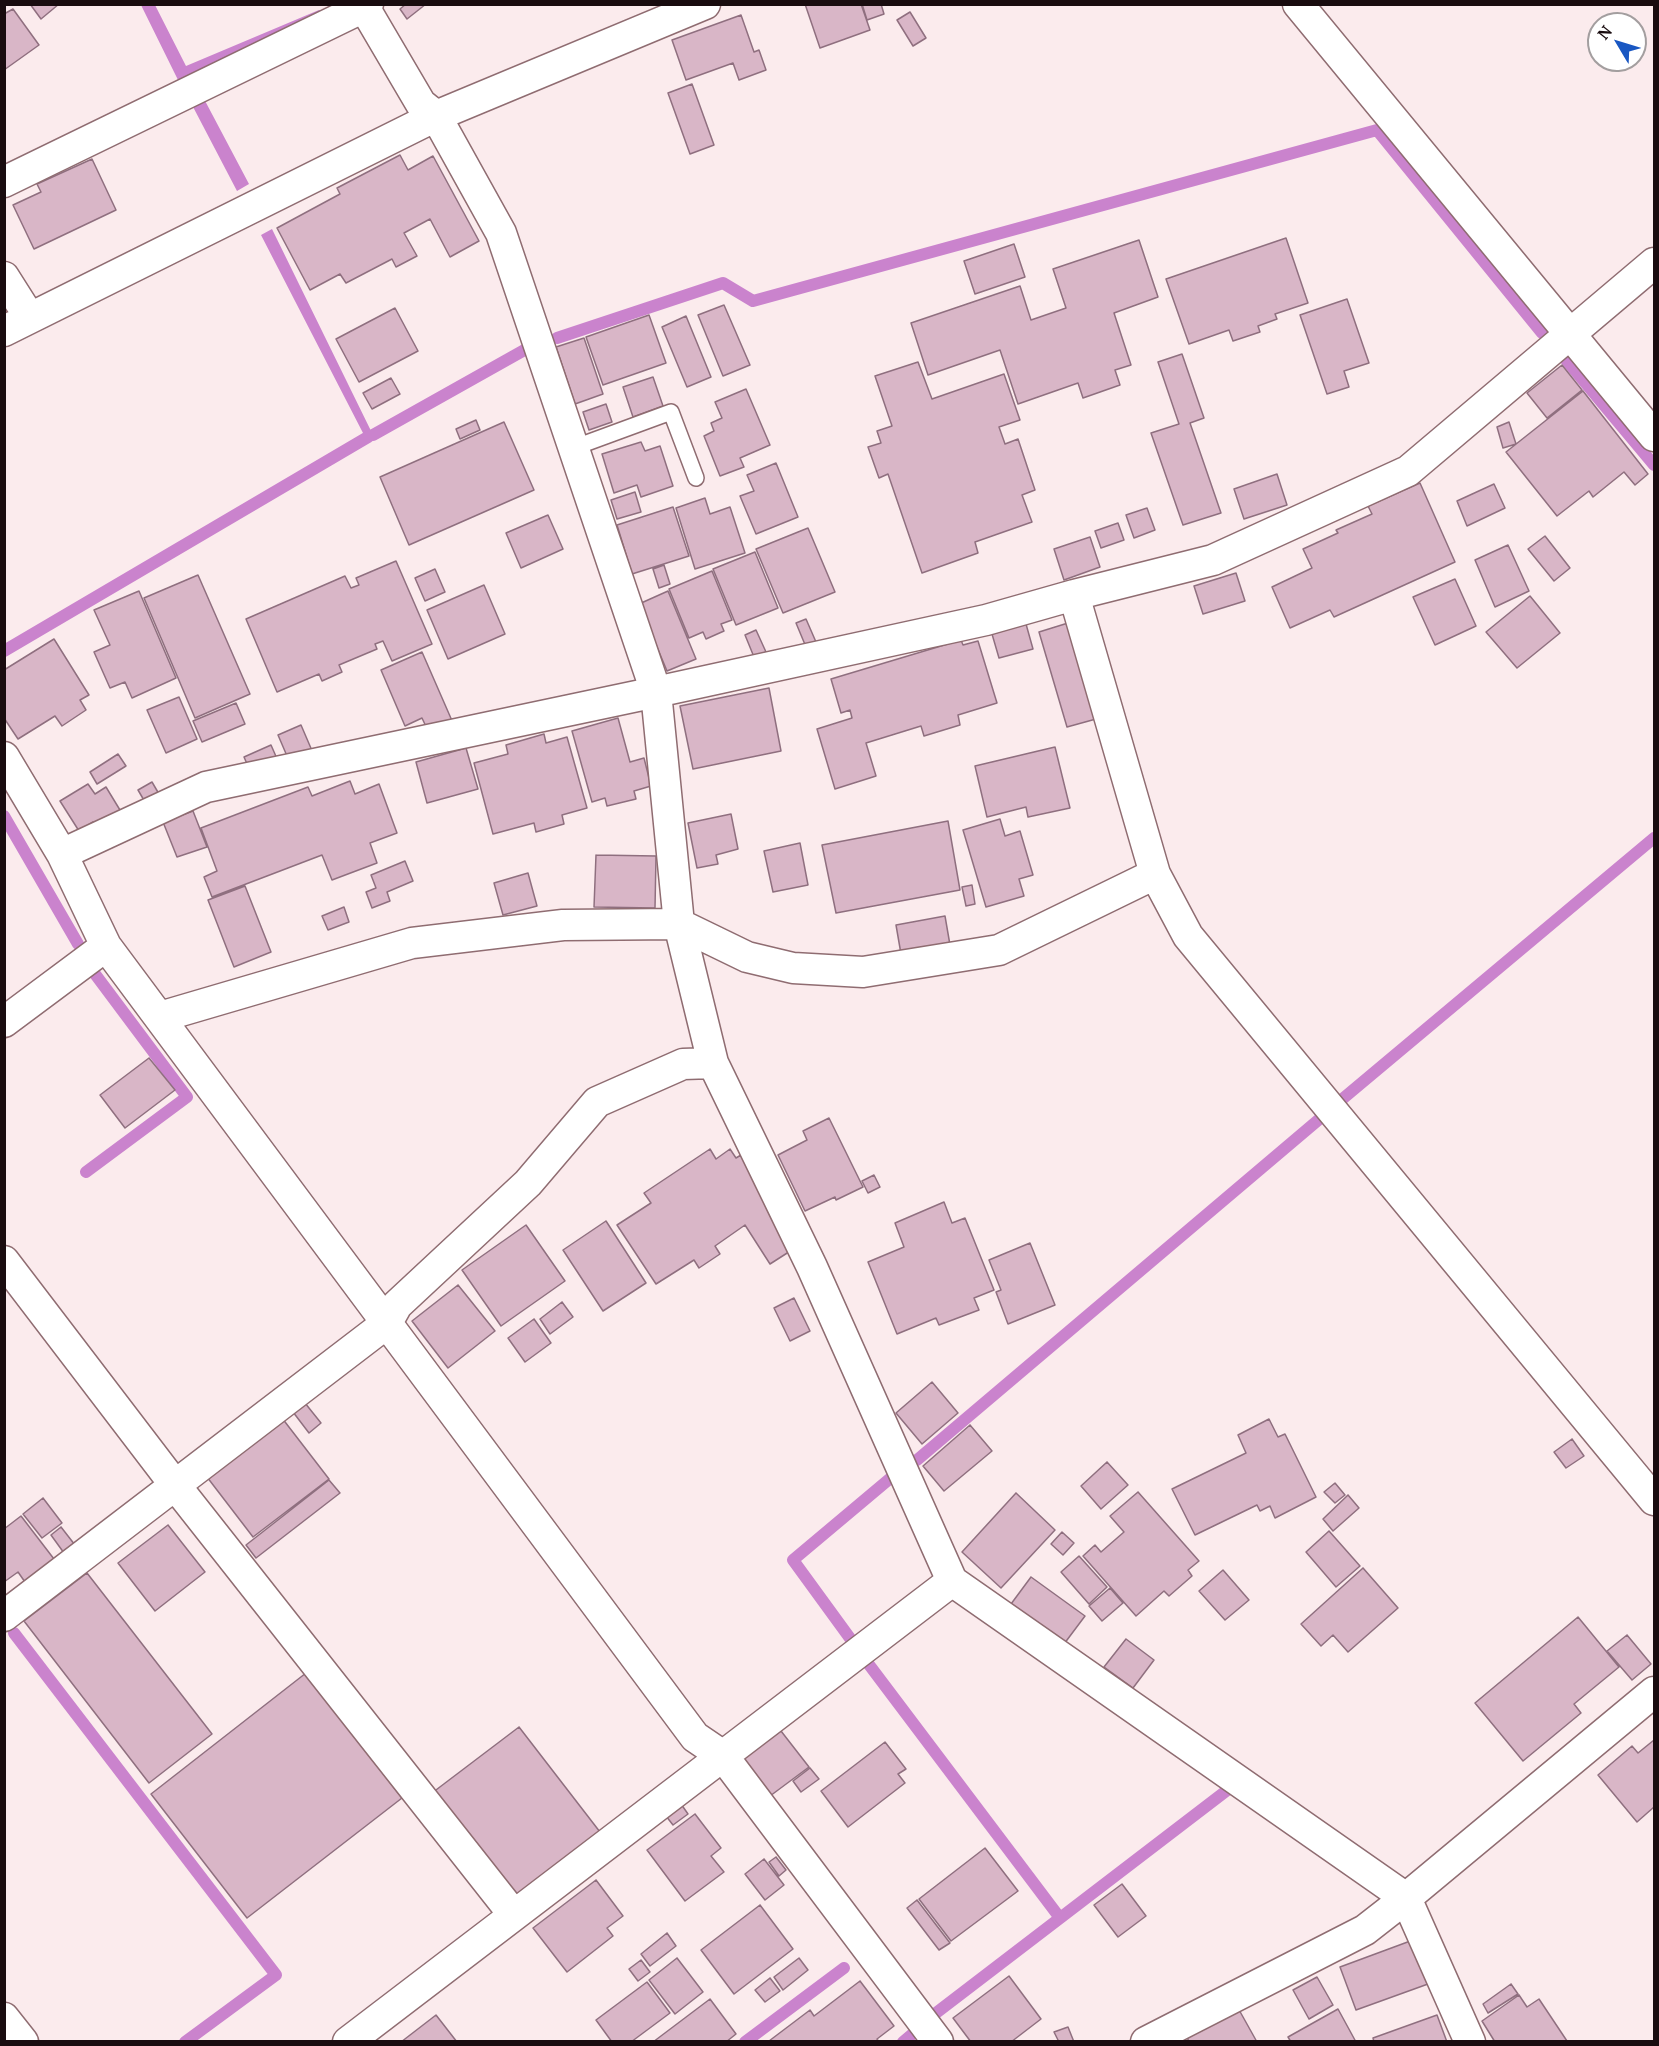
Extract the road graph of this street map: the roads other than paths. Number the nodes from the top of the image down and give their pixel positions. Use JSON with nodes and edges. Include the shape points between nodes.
{"nodes":[{"id":1,"x":705,"y":4,"type":"edge"},
{"id":2,"x":1298,"y":4,"type":"edge"},
{"id":3,"x":366,"y":6,"type":"edge"},
{"id":4,"x":436,"y":116,"type":"junction"},
{"id":5,"x":4,"y":182,"type":"edge"},
{"id":6,"x":1654,"y":263,"type":"edge"},
{"id":7,"x":4,"y":277,"type":"edge"},
{"id":8,"x":17,"y":325,"type":"edge"},
{"id":9,"x":1569,"y":333,"type":"junction"},
{"id":10,"x":1654,"y":436,"type":"edge"},
{"id":11,"x":573,"y":448,"type":"junction"},
{"id":12,"x":696,"y":478,"type":"dead end"},
{"id":13,"x":1074,"y":595,"type":"junction"},
{"id":14,"x":656,"y":692,"type":"junction"},
{"id":15,"x":4,"y":757,"type":"edge"},
{"id":16,"x":62,"y":854,"type":"junction"},
{"id":17,"x":1155,"y":874,"type":"junction"},
{"id":18,"x":679,"y":924,"type":"junction"},
{"id":19,"x":106,"y":946,"type":"junction"},
{"id":20,"x":160,"y":1017,"type":"junction"},
{"id":21,"x":4,"y":1022,"type":"edge"},
{"id":22,"x":713,"y":1063,"type":"junction"},
{"id":23,"x":4,"y":1261,"type":"edge"},
{"id":24,"x":387,"y":1323,"type":"junction"},
{"id":25,"x":175,"y":1485,"type":"junction"},
{"id":26,"x":1654,"y":1500,"type":"edge"},
{"id":27,"x":952,"y":1581,"type":"junction"},
{"id":28,"x":4,"y":1616,"type":"edge"},
{"id":29,"x":1654,"y":1692,"type":"edge"},
{"id":30,"x":723,"y":1756,"type":"junction"},
{"id":31,"x":1406,"y":1898,"type":"junction"},
{"id":32,"x":514,"y":1915,"type":"junction"},
{"id":33,"x":4,"y":2018,"type":"edge"},
{"id":34,"x":22,"y":2042,"type":"edge"},
{"id":35,"x":348,"y":2042,"type":"edge"},
{"id":36,"x":938,"y":2042,"type":"edge"},
{"id":37,"x":1146,"y":2042,"type":"edge"},
{"id":38,"x":1470,"y":2042,"type":"edge"}],
"edges":[{"from":1,"to":4,"type":"street"},
{"from":2,"to":9,"type":"street"},
{"from":3,"to":4,"type":"street","via":[[420,104]]},
{"from":3,"to":5,"type":"street"},
{"from":4,"to":8,"type":"street"},
{"from":4,"to":11,"type":"street","via":[[501,233]]},
{"from":6,"to":9,"type":"street"},
{"from":7,"to":8,"type":"street"},
{"from":9,"to":10,"type":"street"},
{"from":9,"to":13,"type":"street","via":[[1408,471],[1213,560]]},
{"from":11,"to":12,"type":"lane","via":[[671,412]]},
{"from":11,"to":14,"type":"street"},
{"from":13,"to":14,"type":"street","via":[[986,620]]},
{"from":13,"to":17,"type":"street"},
{"from":14,"to":16,"type":"street","via":[[206,787]]},
{"from":14,"to":18,"type":"street"},
{"from":15,"to":16,"type":"street"},
{"from":16,"to":19,"type":"street"},
{"from":17,"to":18,"type":"street","via":[[999,950],[863,972],[793,968],[747,957]]},
{"from":17,"to":26,"type":"street","via":[[1188,936]]},
{"from":18,"to":20,"type":"street","via":[[563,925],[412,943]]},
{"from":18,"to":22,"type":"street"},
{"from":19,"to":20,"type":"street"},
{"from":19,"to":21,"type":"street"},
{"from":20,"to":24,"type":"street"},
{"from":22,"to":24,"type":"street","via":[[683,1064],[597,1102],[528,1183],[397,1305]]},
{"from":22,"to":27,"type":"street","via":[[812,1267]]},
{"from":23,"to":25,"type":"street"},
{"from":24,"to":25,"type":"street"},
{"from":24,"to":30,"type":"street","via":[[695,1737]]},
{"from":25,"to":28,"type":"street"},
{"from":25,"to":32,"type":"street"},
{"from":27,"to":30,"type":"street"},
{"from":27,"to":31,"type":"street"},
{"from":29,"to":31,"type":"street"},
{"from":30,"to":32,"type":"street"},
{"from":30,"to":36,"type":"street"},
{"from":31,"to":37,"type":"street","via":[[1365,1930]]},
{"from":31,"to":38,"type":"street"},
{"from":32,"to":35,"type":"street"},
{"from":33,"to":34,"type":"street"}]}
